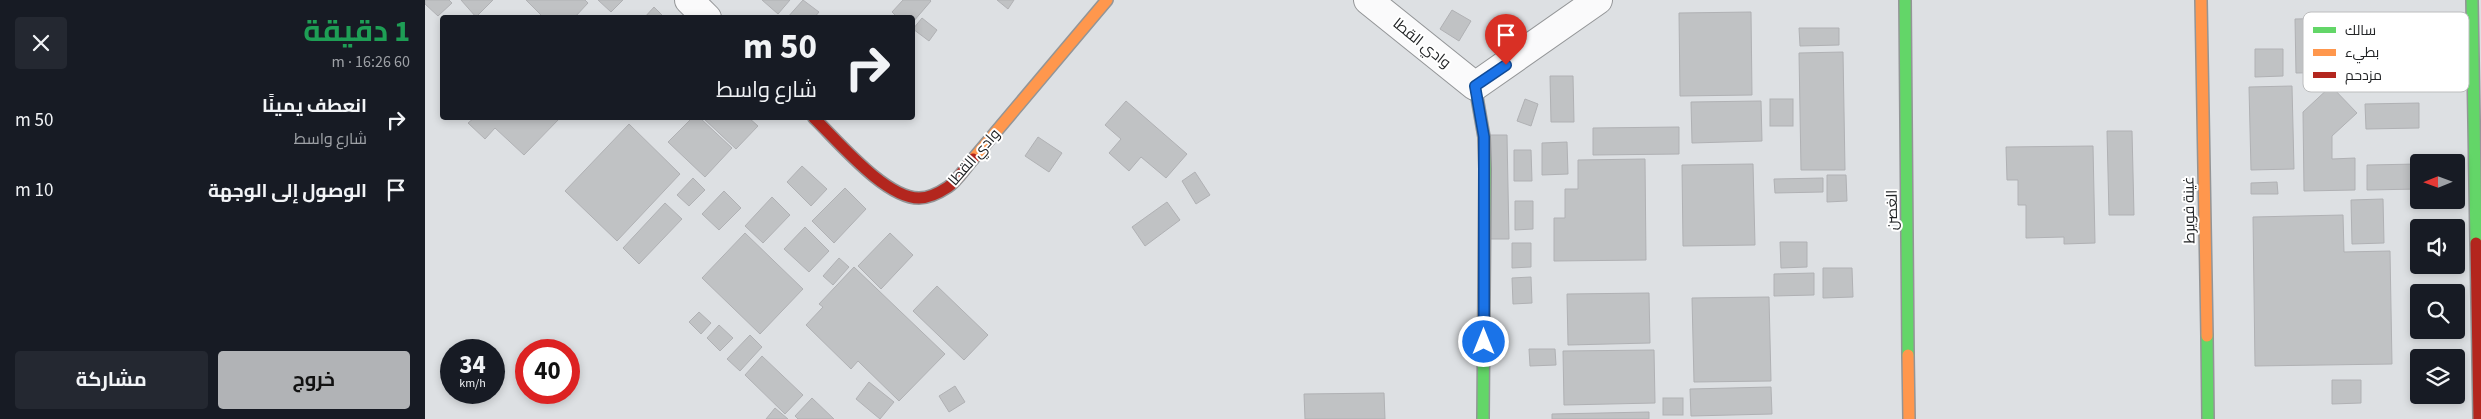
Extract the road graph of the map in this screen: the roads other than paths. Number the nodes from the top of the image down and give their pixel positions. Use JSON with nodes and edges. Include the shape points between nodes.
{"nodes":[{"id":1,"x":689,"y":0,"type":"edge"},
{"id":2,"x":1107,"y":0,"type":"edge"},
{"id":3,"x":1368,"y":0,"type":"edge"},
{"id":4,"x":1598,"y":0,"type":"edge"},
{"id":5,"x":1905,"y":0,"type":"edge"},
{"id":6,"x":2201,"y":0,"type":"edge"},
{"id":7,"x":2472,"y":0,"type":"edge"},
{"id":8,"x":704,"y":15,"type":"edge"},
{"id":9,"x":1475,"y":86,"type":"junction"},
{"id":10,"x":816,"y":120,"type":"edge"},
{"id":11,"x":1483,"y":419,"type":"edge"},
{"id":12,"x":1909,"y":419,"type":"edge"},
{"id":13,"x":2208,"y":419,"type":"edge"},
{"id":14,"x":2479,"y":419,"type":"edge"}],
"edges":[{"from":1,"to":8,"type":"street"},
{"from":2,"to":10,"type":"street","name":"وادي القطا","via":[[950,186],[935,195],[917,198],[900,194],[885,185]]},
{"from":3,"to":9,"type":"street","name":"وادي القطا"},
{"from":4,"to":9,"type":"street"},
{"from":5,"to":12,"type":"street","name":"الغصن"},
{"from":6,"to":13,"type":"street","name":"غينة فويرط"},
{"from":7,"to":14,"type":"street"},
{"from":9,"to":11,"type":"street","via":[[1484,137],[1485,169]]}]}
